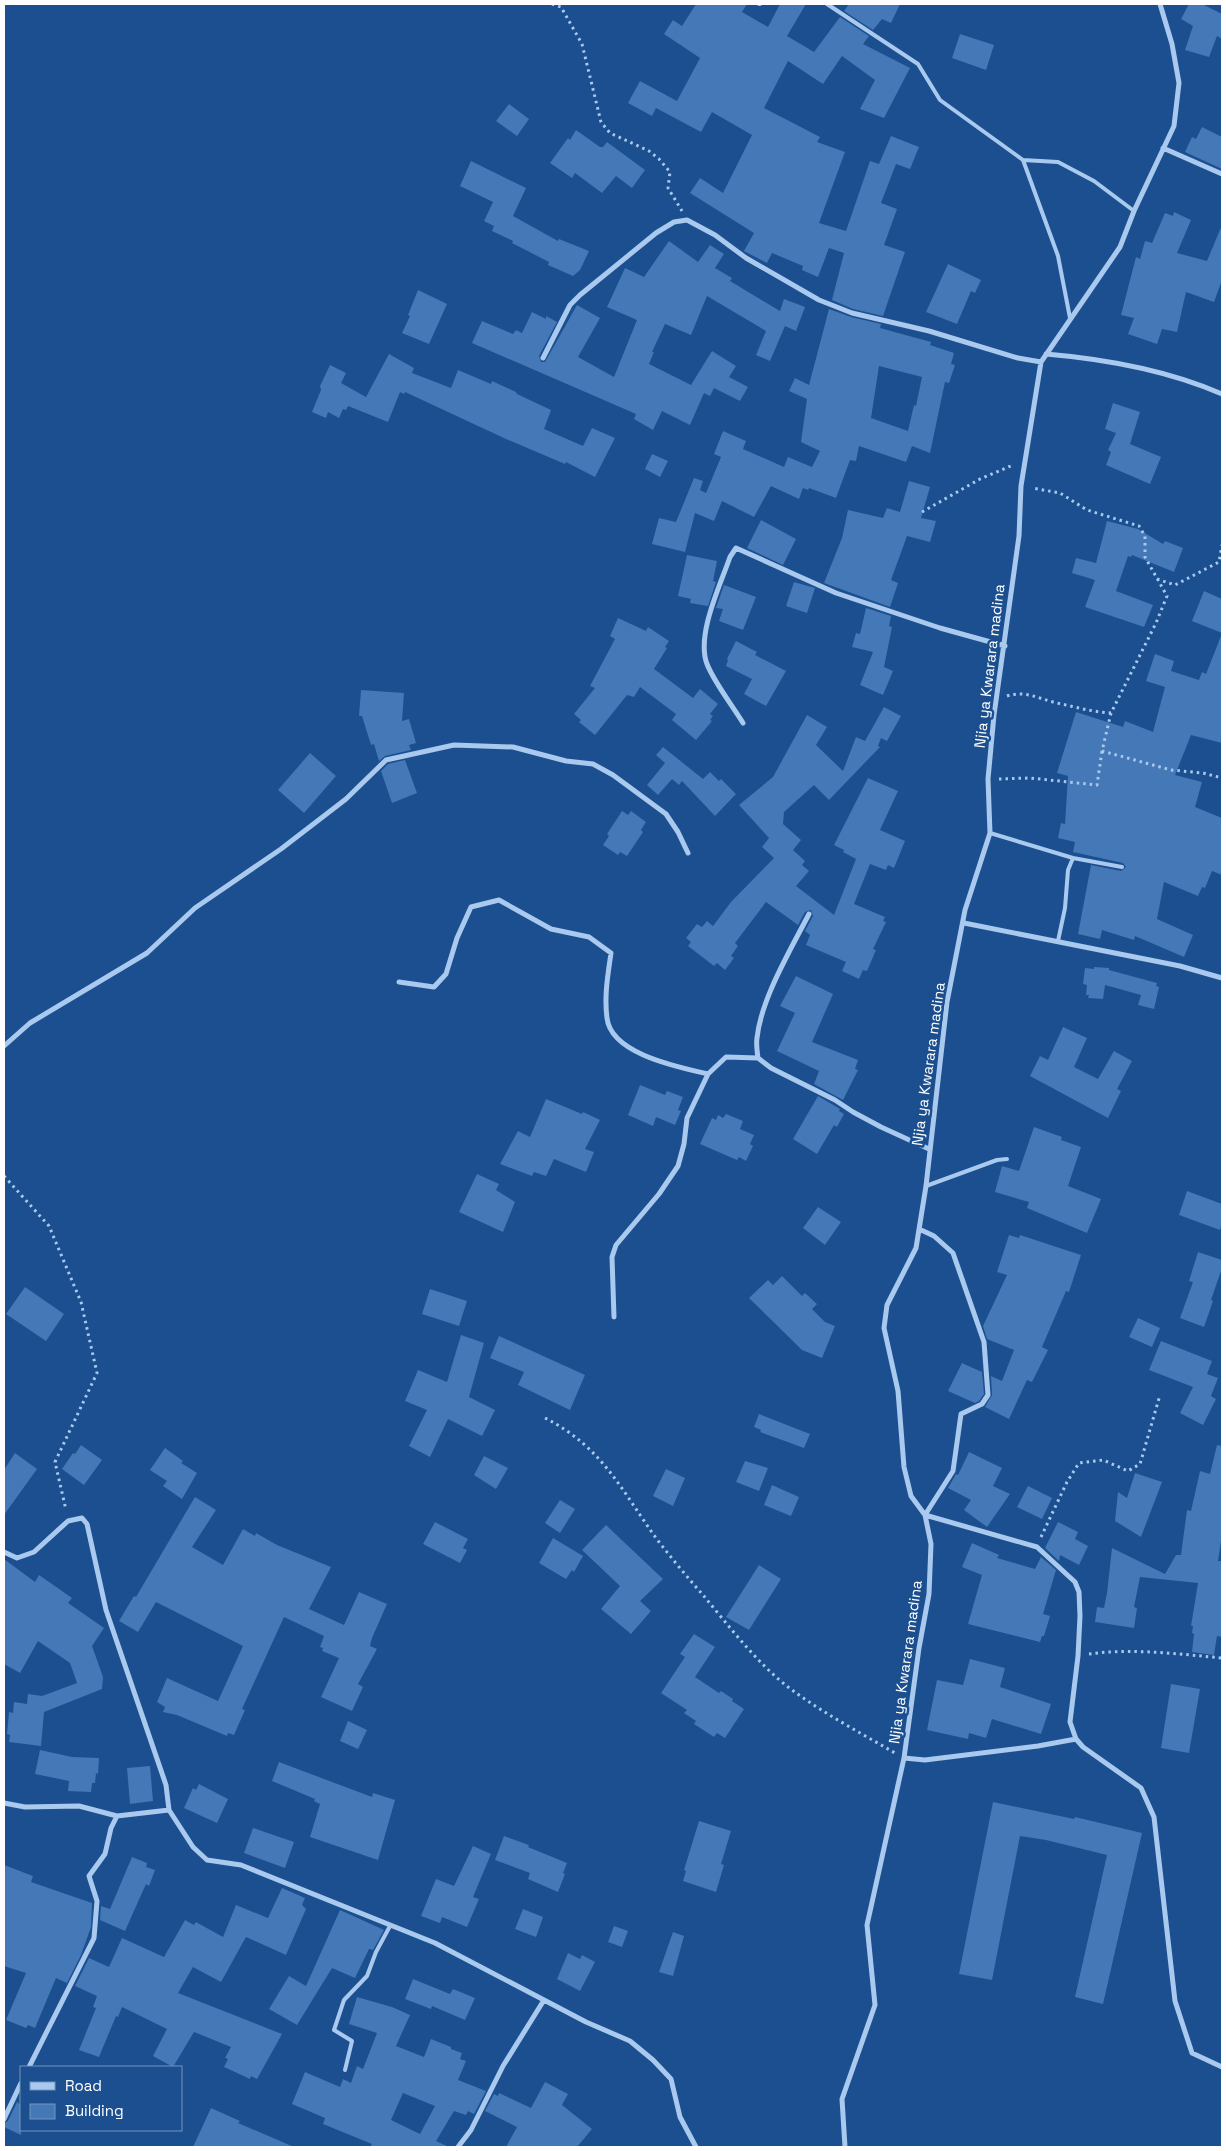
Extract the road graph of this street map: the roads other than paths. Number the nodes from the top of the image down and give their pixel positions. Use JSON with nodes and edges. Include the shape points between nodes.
{"nodes":[{"id":1,"x":827,"y":4,"type":"edge"},
{"id":2,"x":1160,"y":4,"type":"edge"},
{"id":3,"x":1163,"y":148,"type":"junction"},
{"id":4,"x":1023,"y":160,"type":"junction"},
{"id":5,"x":1222,"y":174,"type":"edge"},
{"id":6,"x":1134,"y":211,"type":"junction"},
{"id":7,"x":1070,"y":318,"type":"junction"},
{"id":8,"x":1046,"y":354,"type":"junction"},
{"id":9,"x":543,"y":358,"type":"dead end"},
{"id":10,"x":1041,"y":362,"type":"junction"},
{"id":11,"x":1222,"y":394,"type":"edge"},
{"id":12,"x":1004,"y":646,"type":"junction"},
{"id":13,"x":743,"y":723,"type":"dead end"},
{"id":14,"x":990,"y":833,"type":"junction"},
{"id":15,"x":688,"y":853,"type":"dead end"},
{"id":16,"x":1073,"y":858,"type":"junction"},
{"id":17,"x":1122,"y":867,"type":"dead end"},
{"id":18,"x":809,"y":914,"type":"dead end"},
{"id":19,"x":964,"y":922,"type":"junction"},
{"id":20,"x":1058,"y":941,"type":"junction"},
{"id":21,"x":1222,"y":978,"type":"edge"},
{"id":22,"x":399,"y":982,"type":"dead end"},
{"id":23,"x":4,"y":1046,"type":"edge"},
{"id":24,"x":758,"y":1058,"type":"junction"},
{"id":25,"x":708,"y":1074,"type":"junction"},
{"id":26,"x":929,"y":1149,"type":"junction"},
{"id":27,"x":1007,"y":1159,"type":"dead end"},
{"id":28,"x":926,"y":1186,"type":"junction"},
{"id":29,"x":919,"y":1230,"type":"junction"},
{"id":30,"x":614,"y":1317,"type":"dead end"},
{"id":31,"x":925,"y":1515,"type":"junction"},
{"id":32,"x":4,"y":1552,"type":"edge"},
{"id":33,"x":1076,"y":1739,"type":"junction"},
{"id":34,"x":904,"y":1758,"type":"junction"},
{"id":35,"x":4,"y":1803,"type":"edge"},
{"id":36,"x":169,"y":1810,"type":"junction"},
{"id":37,"x":118,"y":1816,"type":"junction"},
{"id":38,"x":390,"y":1926,"type":"junction"},
{"id":39,"x":544,"y":2000,"type":"junction"},
{"id":40,"x":30,"y":2066,"type":"edge"},
{"id":41,"x":1222,"y":2068,"type":"edge"},
{"id":42,"x":344,"y":2070,"type":"dead end"},
{"id":43,"x":20,"y":2085,"type":"edge"},
{"id":44,"x":4,"y":2119,"type":"edge"},
{"id":45,"x":458,"y":2147,"type":"edge"},
{"id":46,"x":696,"y":2147,"type":"edge"},
{"id":47,"x":844,"y":2147,"type":"edge"}],
"edges":[{"from":1,"to":4,"type":"lane","via":[[918,64],[940,100]]},
{"from":2,"to":3,"type":"street","name":"Njia ya Kwarara madina","via":[[1179,83],[1174,126]]},
{"from":3,"to":5,"type":"street"},
{"from":3,"to":6,"type":"street","name":"Njia ya Kwarara madina"},
{"from":4,"to":6,"type":"lane","via":[[1058,162],[1094,181]]},
{"from":4,"to":7,"type":"lane","via":[[1058,256]]},
{"from":6,"to":7,"type":"street","name":"Njia ya Kwarara madina","via":[[1120,247]]},
{"from":7,"to":8,"type":"street","name":"Njia ya Kwarara madina"},
{"from":8,"to":10,"type":"street","name":"Njia ya Kwarara madina"},
{"from":8,"to":11,"type":"street","via":[[1115,362],[1202,385]]},
{"from":9,"to":10,"type":"street","via":[[570,305],[580,295],[656,234],[674,222],[687,220],[819,300],[852,313]]},
{"from":10,"to":12,"type":"street","name":"Njia ya Kwarara madina","via":[[1020,486],[1019,536]]},
{"from":12,"to":13,"type":"street","via":[[836,593],[736,548],[708,622],[703,650],[708,666]]},
{"from":12,"to":14,"type":"street","name":"Njia ya Kwarara madina","via":[[988,779]]},
{"from":14,"to":16,"type":"lane"},
{"from":14,"to":19,"type":"street","name":"Njia ya Kwarara madina"},
{"from":15,"to":23,"type":"street","via":[[666,814],[613,774],[593,764],[566,761],[513,747],[454,745],[386,760],[346,799],[194,908],[147,953],[30,1023]]},
{"from":16,"to":17,"type":"lane"},
{"from":16,"to":20,"type":"lane","via":[[1068,870]]},
{"from":18,"to":24,"type":"street","via":[[764,1010],[756,1038]]},
{"from":19,"to":20,"type":"street"},
{"from":19,"to":26,"type":"street","name":"Njia ya Kwarara madina","via":[[947,1002]]},
{"from":20,"to":21,"type":"street"},
{"from":22,"to":25,"type":"street","via":[[434,987],[446,974],[471,907],[499,900],[551,928],[589,937],[611,953],[606,991],[607,1019],[616,1039],[651,1058]]},
{"from":24,"to":25,"type":"street","via":[[726,1057]]},
{"from":24,"to":26,"type":"street","via":[[880,1127]]},
{"from":25,"to":30,"type":"street","via":[[687,1118],[678,1166],[616,1245],[612,1257]]},
{"from":26,"to":28,"type":"street","name":"Njia ya Kwarara madina"},
{"from":27,"to":28,"type":"lane"},
{"from":28,"to":29,"type":"street","name":"Njia ya Kwarara madina"},
{"from":29,"to":31,"type":"street","name":"Njia ya Kwarara madina","via":[[916,1248],[887,1305],[884,1328],[898,1391],[904,1467],[911,1496]]},
{"from":29,"to":31,"type":"street","via":[[934,1236],[953,1253],[984,1342],[988,1395],[982,1404],[961,1414],[953,1472]]},
{"from":31,"to":33,"type":"street","via":[[1037,1547],[1075,1582],[1079,1592],[1080,1616],[1070,1722]]},
{"from":31,"to":34,"type":"street","name":"Njia ya Kwarara madina","via":[[931,1544],[929,1594]]},
{"from":32,"to":36,"type":"street","via":[[18,1558],[34,1552],[68,1520],[82,1518],[87,1524],[106,1610],[166,1785]]},
{"from":33,"to":34,"type":"street","via":[[932,1759]]},
{"from":33,"to":41,"type":"street","via":[[1140,1788],[1154,1817],[1175,2001],[1192,2053]]},
{"from":34,"to":47,"type":"street","name":"Njia ya Kwarara madina","via":[[867,1925],[875,2005],[842,2099]]},
{"from":35,"to":37,"type":"street","via":[[25,1807],[79,1806]]},
{"from":36,"to":37,"type":"street"},
{"from":36,"to":38,"type":"street","via":[[207,1860],[241,1865]]},
{"from":37,"to":40,"type":"street","via":[[111,1828],[105,1854],[89,1876],[97,1901],[94,1938]]},
{"from":38,"to":39,"type":"street","via":[[435,1944]]},
{"from":38,"to":42,"type":"lane","via":[[367,1976],[344,2000],[334,2030],[352,2041]]},
{"from":39,"to":45,"type":"street","via":[[503,2066],[471,2130]]},
{"from":39,"to":46,"type":"street","via":[[630,2041],[653,2060],[670,2079],[680,2118]]},
{"from":43,"to":44,"type":"street"}]}
